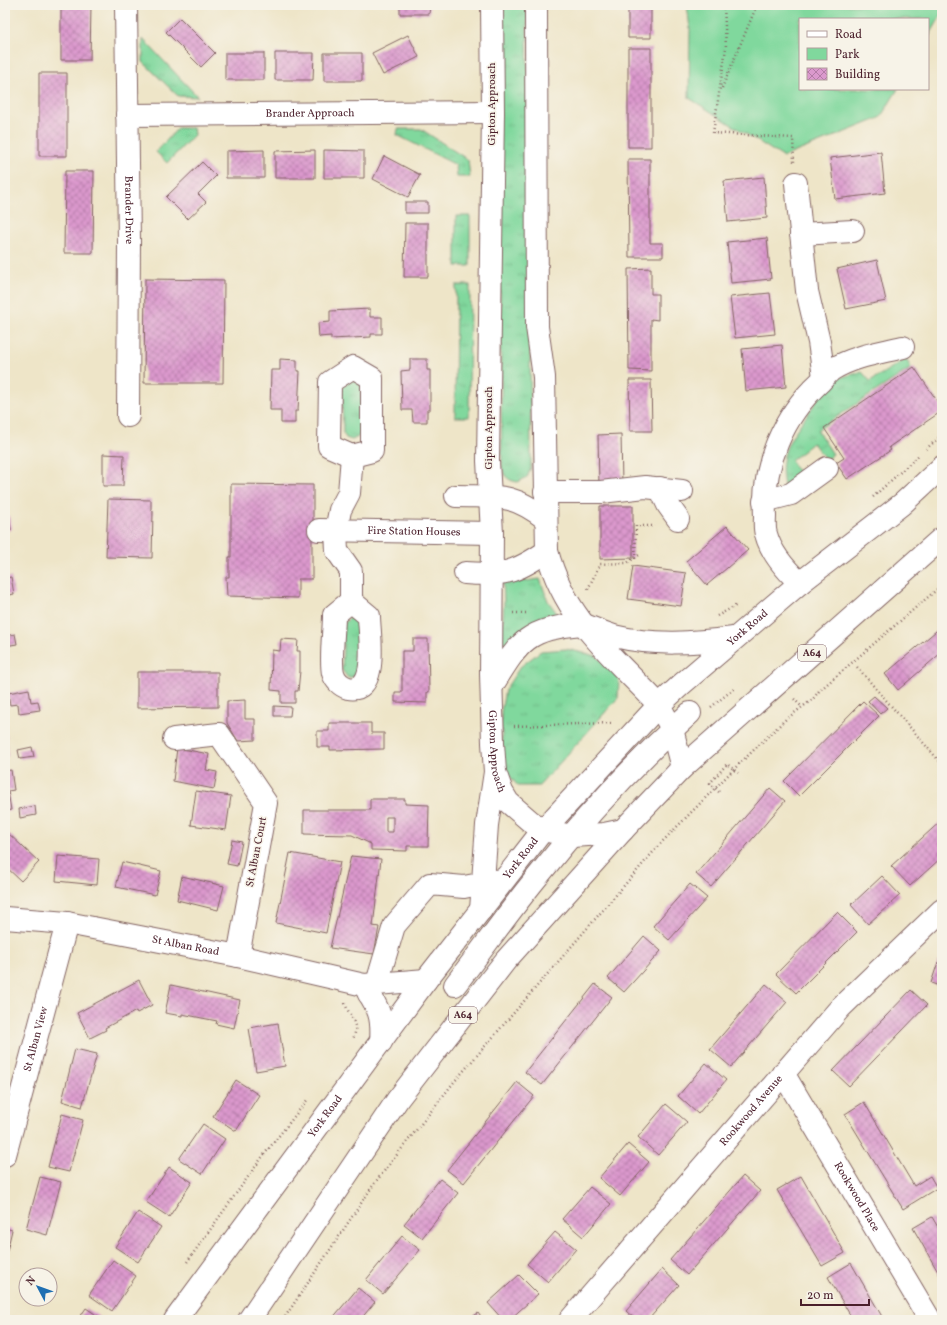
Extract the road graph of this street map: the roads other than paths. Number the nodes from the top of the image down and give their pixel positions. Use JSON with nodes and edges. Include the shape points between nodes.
{"nodes":[{"id":1,"x":126,"y":5,"type":"edge"},
{"id":2,"x":492,"y":5,"type":"edge"},
{"id":3,"x":536,"y":5,"type":"edge"},
{"id":4,"x":493,"y":112,"type":"junction"},
{"id":5,"x":127,"y":115,"type":"junction"},
{"id":6,"x":796,"y":183,"type":"road end"},
{"id":7,"x":853,"y":231,"type":"dead end"},
{"id":8,"x":801,"y":234,"type":"junction"},
{"id":9,"x":902,"y":347,"type":"dead end"},
{"id":10,"x":824,"y":377,"type":"junction"},
{"id":11,"x":128,"y":416,"type":"dead end"},
{"id":12,"x":352,"y":456,"type":"dead end"},
{"id":13,"x":942,"y":467,"type":"edge"},
{"id":14,"x":827,"y":468,"type":"dead end"},
{"id":15,"x":546,"y":492,"type":"junction"},
{"id":16,"x":456,"y":496,"type":"dead end"},
{"id":17,"x":491,"y":497,"type":"junction"},
{"id":18,"x":672,"y":501,"type":"road end"},
{"id":19,"x":764,"y":501,"type":"junction"},
{"id":20,"x":546,"y":519,"type":"junction"},
{"id":21,"x":328,"y":530,"type":"junction"},
{"id":22,"x":492,"y":533,"type":"junction"},
{"id":23,"x":942,"y":538,"type":"edge"},
{"id":24,"x":547,"y":551,"type":"junction"},
{"id":25,"x":465,"y":573,"type":"dead end"},
{"id":26,"x":493,"y":575,"type":"junction"},
{"id":27,"x":800,"y":583,"type":"junction"},
{"id":28,"x":351,"y":601,"type":"dead end"},
{"id":29,"x":582,"y":624,"type":"junction"},
{"id":30,"x":734,"y":638,"type":"junction"},
{"id":31,"x":492,"y":686,"type":"junction"},
{"id":32,"x":659,"y":704,"type":"junction"},
{"id":33,"x":698,"y":712,"type":"road end"},
{"id":34,"x":672,"y":729,"type":"junction"},
{"id":35,"x":174,"y":739,"type":"dead end"},
{"id":36,"x":682,"y":768,"type":"junction"},
{"id":37,"x":495,"y":772,"type":"junction"},
{"id":38,"x":543,"y":830,"type":"junction"},
{"id":39,"x":622,"y":830,"type":"junction"},
{"id":40,"x":572,"y":836,"type":"junction"},
{"id":41,"x":493,"y":882,"type":"junction"},
{"id":42,"x":942,"y":910,"type":"edge"},
{"id":43,"x":5,"y":918,"type":"edge"},
{"id":44,"x":67,"y":923,"type":"junction"},
{"id":45,"x":238,"y":956,"type":"junction"},
{"id":46,"x":426,"y":980,"type":"junction"},
{"id":47,"x":455,"y":985,"type":"dead end"},
{"id":48,"x":365,"y":986,"type":"junction"},
{"id":49,"x":381,"y":1042,"type":"junction"},
{"id":50,"x":783,"y":1073,"type":"junction"},
{"id":51,"x":5,"y":1155,"type":"edge"},
{"id":52,"x":175,"y":1320,"type":"edge"},
{"id":53,"x":249,"y":1320,"type":"edge"},
{"id":54,"x":570,"y":1320,"type":"edge"},
{"id":55,"x":930,"y":1320,"type":"edge"}],
"edges":[{"from":1,"to":5,"type":"main road","name":"Brander Drive"},
{"from":2,"to":4,"type":"main road","name":"Gipton Approach"},
{"from":3,"to":15,"type":"main road","via":[[537,327],[544,377]]},
{"from":4,"to":5,"type":"main road","name":"Brander Approach"},
{"from":4,"to":17,"type":"main road","name":"Gipton Approach","via":[[488,461]]},
{"from":5,"to":11,"type":"main road","name":"Brander Drive"},
{"from":6,"to":8,"type":"main road"},
{"from":7,"to":8,"type":"main road"},
{"from":8,"to":10,"type":"main road","via":[[807,291]]},
{"from":9,"to":10,"type":"main road","via":[[855,358]]},
{"from":10,"to":19,"type":"main road","via":[[807,393],[786,423],[773,455],[765,484]]},
{"from":12,"to":21,"type":"main road","via":[[349,493]]},
{"from":13,"to":27,"type":"main road","name":"York Road","via":[[902,504]]},
{"from":14,"to":19,"type":"main road","via":[[791,494]]},
{"from":15,"to":18,"type":"main road","via":[[601,492],[645,487]]},
{"from":15,"to":20,"type":"main road"},
{"from":16,"to":17,"type":"main road"},
{"from":17,"to":20,"type":"main road","via":[[510,498],[532,508]]},
{"from":17,"to":22,"type":"main road","name":"Gipton Approach"},
{"from":19,"to":27,"type":"main road","via":[[766,534],[781,564]]},
{"from":20,"to":24,"type":"main road"},
{"from":21,"to":22,"type":"main road","name":"Fire Station Houses"},
{"from":21,"to":28,"type":"main road","via":[[337,551],[351,571]]},
{"from":22,"to":26,"type":"main road","name":"Gipton Approach"},
{"from":23,"to":36,"type":"main road","number":"A64"},
{"from":24,"to":26,"type":"main road","via":[[511,572]]},
{"from":24,"to":29,"type":"main road","via":[[553,574]]},
{"from":25,"to":26,"type":"main road"},
{"from":26,"to":31,"type":"main road","name":"Gipton Approach"},
{"from":27,"to":30,"type":"main road","name":"York Road"},
{"from":29,"to":30,"type":"main road","via":[[613,636],[651,642],[695,643]]},
{"from":29,"to":31,"type":"main road","via":[[548,629],[528,637],[514,651]]},
{"from":29,"to":32,"type":"main road","via":[[602,648]]},
{"from":30,"to":32,"type":"main road","name":"York Road"},
{"from":31,"to":37,"type":"main road","name":"Gipton Approach"},
{"from":32,"to":34,"type":"main road"},
{"from":32,"to":38,"type":"main road","name":"York Road"},
{"from":33,"to":34,"type":"main road"},
{"from":34,"to":36,"type":"main road"},
{"from":34,"to":40,"type":"main road","via":[[637,763]]},
{"from":35,"to":45,"type":"main road","name":"St Alban Court","via":[[219,734],[266,803]]},
{"from":36,"to":39,"type":"main road","number":"A64"},
{"from":37,"to":38,"type":"main road","name":"Gipton Approach","via":[[508,802]]},
{"from":37,"to":41,"type":"main road","via":[[487,825]]},
{"from":38,"to":40,"type":"main road"},
{"from":38,"to":41,"type":"main road","name":"York Road"},
{"from":39,"to":40,"type":"main road"},
{"from":39,"to":53,"type":"main road","number":"A64","via":[[506,960],[398,1099]]},
{"from":40,"to":47,"type":"main road","via":[[538,875]]},
{"from":41,"to":46,"type":"main road","name":"York Road","via":[[481,910]]},
{"from":41,"to":48,"type":"main road","via":[[464,887],[430,884],[394,926]]},
{"from":42,"to":50,"type":"main road","name":"Rookwood Avenue","via":[[841,1007]]},
{"from":43,"to":44,"type":"main road","name":"St Alban Road"},
{"from":44,"to":45,"type":"main road","name":"St Alban Road"},
{"from":44,"to":51,"type":"main road","name":"St Alban View"},
{"from":45,"to":48,"type":"main road","name":"St Alban Road"},
{"from":46,"to":48,"type":"main road","name":"St Alban Road"},
{"from":46,"to":49,"type":"main road","name":"York Road"},
{"from":48,"to":49,"type":"main road","via":[[380,1012]]},
{"from":49,"to":52,"type":"main road","name":"York Road"},
{"from":50,"to":54,"type":"main road","name":"Rookwood Avenue"},
{"from":50,"to":55,"type":"main road","name":"Rookwood Place"}]}
